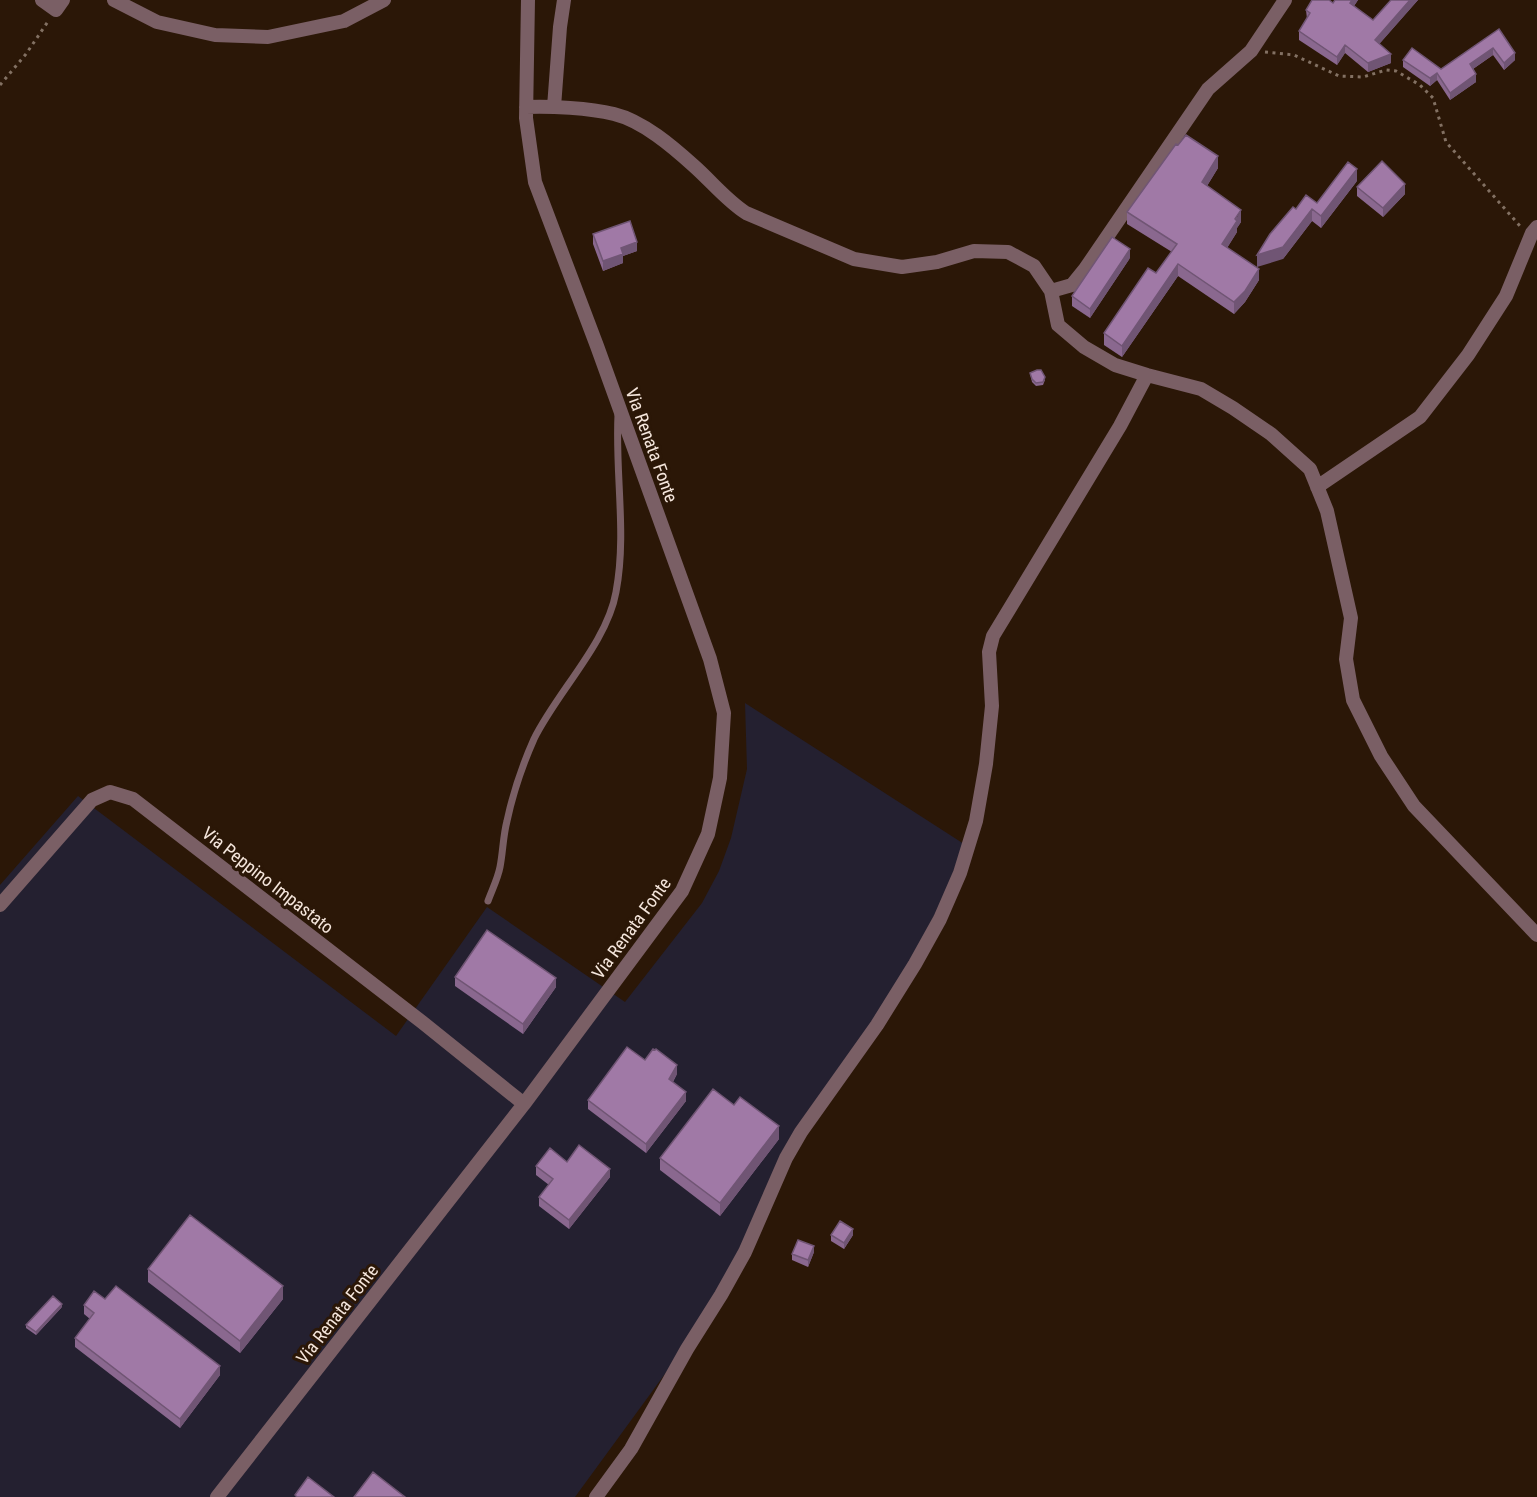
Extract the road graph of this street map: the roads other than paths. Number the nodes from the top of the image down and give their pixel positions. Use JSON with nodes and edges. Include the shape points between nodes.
{"nodes":[{"id":1,"x":42,"y":0,"type":"edge"},
{"id":2,"x":114,"y":0,"type":"edge"},
{"id":3,"x":384,"y":0,"type":"edge"},
{"id":4,"x":528,"y":0,"type":"edge"},
{"id":5,"x":564,"y":0,"type":"edge"},
{"id":6,"x":1285,"y":0,"type":"edge"},
{"id":7,"x":59,"y":5,"type":"edge"},
{"id":8,"x":526,"y":107,"type":"junction"},
{"id":9,"x":555,"y":107,"type":"junction"},
{"id":10,"x":1535,"y":230,"type":"edge"},
{"id":11,"x":1051,"y":291,"type":"junction"},
{"id":12,"x":1147,"y":375,"type":"junction"},
{"id":13,"x":618,"y":405,"type":"junction"},
{"id":14,"x":1317,"y":487,"type":"junction"},
{"id":15,"x":488,"y":901,"type":"dead end"},
{"id":16,"x":0,"y":905,"type":"edge"},
{"id":17,"x":1537,"y":935,"type":"edge"},
{"id":18,"x":524,"y":1104,"type":"junction"},
{"id":19,"x":217,"y":1497,"type":"edge"},
{"id":20,"x":596,"y":1497,"type":"edge"}],
"edges":[{"from":1,"to":7,"type":"street"},
{"from":2,"to":3,"type":"street","via":[[157,22],[215,35],[268,37],[344,21]]},
{"from":4,"to":8,"type":"street","name":"Via Renata Fonte"},
{"from":5,"to":9,"type":"street"},
{"from":6,"to":11,"type":"street","via":[[1251,51],[1208,89],[1085,269],[1072,285]]},
{"from":8,"to":9,"type":"street"},
{"from":8,"to":13,"type":"street","name":"Via Renata Fonte","via":[[535,182]]},
{"from":9,"to":11,"type":"street","via":[[615,114],[635,123],[655,134],[746,213],[854,259],[902,267],[974,251],[1008,252],[1034,266]]},
{"from":10,"to":14,"type":"street","via":[[1506,296],[1468,356],[1420,417]]},
{"from":11,"to":12,"type":"street","via":[[1059,325],[1084,347]]},
{"from":12,"to":14,"type":"street","via":[[1201,389],[1233,408],[1271,434],[1310,469]]},
{"from":12,"to":20,"type":"street","via":[[993,636],[993,706],[976,821],[940,919],[877,1025],[801,1132],[721,1295],[631,1449]]},
{"from":13,"to":15,"type":"lane","via":[[622,546],[616,595],[599,637],[562,691],[520,772],[500,869]]},
{"from":13,"to":18,"type":"street","name":"Via Renata Fonte","via":[[710,659],[724,713],[720,778],[708,834],[682,891]]},
{"from":14,"to":17,"type":"street","via":[[1327,511],[1351,618],[1346,659],[1353,700],[1381,756],[1414,806]]},
{"from":16,"to":18,"type":"street","name":"Via Peppino Impastato","via":[[92,800],[110,792],[133,799]]},
{"from":18,"to":19,"type":"street","name":"Via Renata Fonte"}]}
